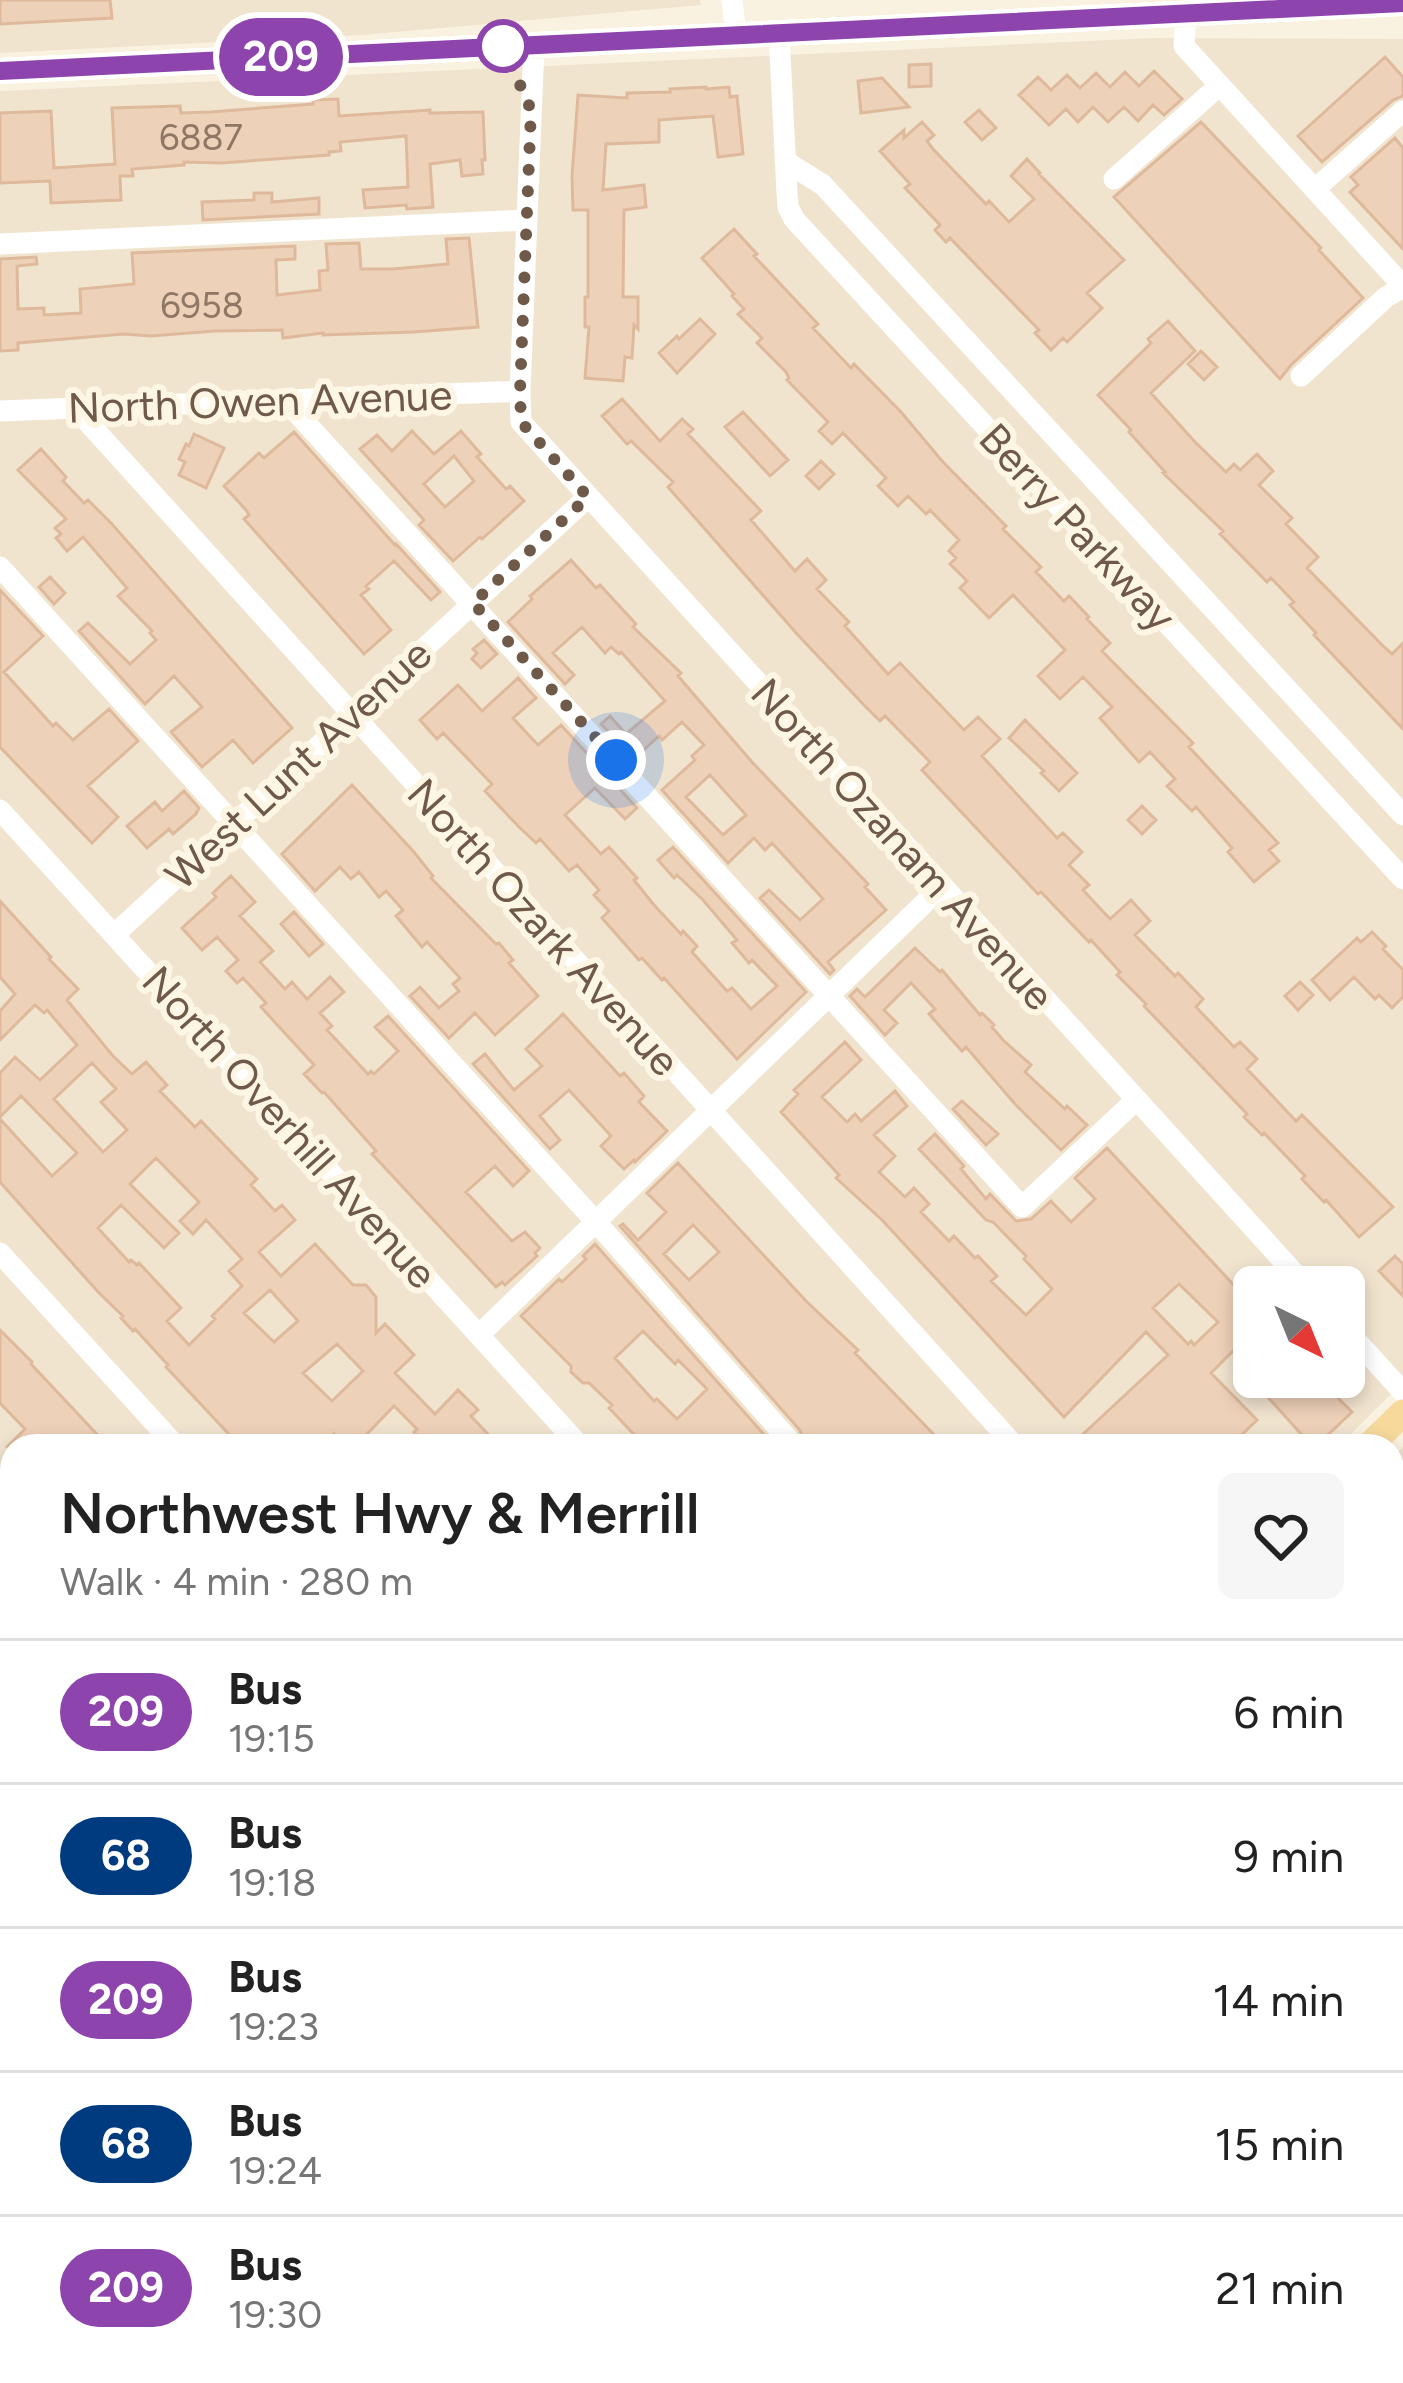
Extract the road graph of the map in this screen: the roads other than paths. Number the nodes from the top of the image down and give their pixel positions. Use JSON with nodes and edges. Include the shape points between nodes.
{"nodes":[{"id":1,"x":732,"y":0,"type":"edge"},
{"id":2,"x":1403,"y":3,"type":"edge"},
{"id":3,"x":1186,"y":14,"type":"junction"},
{"id":4,"x":779,"y":33,"type":"junction"},
{"id":5,"x":736,"y":35,"type":"junction"},
{"id":6,"x":534,"y":45,"type":"junction"},
{"id":7,"x":0,"y":71,"type":"edge"},
{"id":8,"x":1220,"y":85,"type":"junction"},
{"id":9,"x":1403,"y":111,"type":"edge"},
{"id":10,"x":785,"y":160,"type":"junction"},
{"id":11,"x":1114,"y":179,"type":"dead end"},
{"id":12,"x":1315,"y":189,"type":"junction"},
{"id":13,"x":527,"y":220,"type":"junction"},
{"id":14,"x":0,"y":244,"type":"edge"},
{"id":15,"x":1403,"y":286,"type":"edge"},
{"id":16,"x":1301,"y":376,"type":"dead end"},
{"id":17,"x":520,"y":391,"type":"junction"},
{"id":18,"x":285,"y":400,"type":"junction"},
{"id":19,"x":75,"y":408,"type":"junction"},
{"id":20,"x":0,"y":411,"type":"edge"},
{"id":21,"x":588,"y":497,"type":"junction"},
{"id":22,"x":0,"y":566,"type":"edge"},
{"id":23,"x":473,"y":603,"type":"junction"},
{"id":24,"x":352,"y":715,"type":"junction"},
{"id":25,"x":0,"y":810,"type":"edge"},
{"id":26,"x":1403,"y":815,"type":"edge"},
{"id":27,"x":235,"y":824,"type":"junction"},
{"id":28,"x":1403,"y":879,"type":"edge"},
{"id":29,"x":942,"y":886,"type":"junction"},
{"id":30,"x":115,"y":934,"type":"junction"},
{"id":31,"x":830,"y":996,"type":"junction"},
{"id":32,"x":1136,"y":1100,"type":"junction"},
{"id":33,"x":710,"y":1111,"type":"junction"},
{"id":34,"x":596,"y":1222,"type":"junction"},
{"id":35,"x":0,"y":1253,"type":"edge"},
{"id":36,"x":1288,"y":1266,"type":"edge"},
{"id":37,"x":479,"y":1335,"type":"junction"},
{"id":38,"x":1365,"y":1351,"type":"edge"},
{"id":39,"x":1403,"y":1392,"type":"edge"},
{"id":40,"x":1403,"y":1412,"type":"edge"},
{"id":41,"x":165,"y":1434,"type":"edge"},
{"id":42,"x":569,"y":1434,"type":"edge"},
{"id":43,"x":784,"y":1434,"type":"edge"},
{"id":44,"x":1004,"y":1434,"type":"edge"},
{"id":45,"x":1381,"y":1434,"type":"edge"}],
"edges":[{"from":1,"to":5,"type":"street"},
{"from":2,"to":3,"type":"main road"},
{"from":3,"to":4,"type":"main road"},
{"from":3,"to":8,"type":"street","via":[[1184,46]]},
{"from":4,"to":5,"type":"main road"},
{"from":4,"to":10,"type":"street","name":"Berry Parkway"},
{"from":5,"to":6,"type":"main road"},
{"from":6,"to":7,"type":"main road"},
{"from":6,"to":13,"type":"street"},
{"from":8,"to":11,"type":"street"},
{"from":8,"to":12,"type":"street"},
{"from":9,"to":12,"type":"street"},
{"from":10,"to":26,"type":"street","name":"Berry Parkway","via":[[824,184]]},
{"from":10,"to":28,"type":"street","name":"Berry Parkway","via":[[794,220]]},
{"from":12,"to":15,"type":"street"},
{"from":13,"to":14,"type":"street"},
{"from":13,"to":17,"type":"street"},
{"from":15,"to":16,"type":"street"},
{"from":17,"to":18,"type":"street","name":"North Owen Avenue"},
{"from":17,"to":21,"type":"street","name":"North Ozanam Avenue","via":[[521,422]]},
{"from":18,"to":19,"type":"street","name":"North Owen Avenue"},
{"from":18,"to":23,"type":"street"},
{"from":19,"to":20,"type":"street","name":"North Owen Avenue"},
{"from":19,"to":24,"type":"street","name":"North Ozark Avenue"},
{"from":21,"to":23,"type":"street","name":"West Lunt Avenue"},
{"from":21,"to":29,"type":"street","name":"North Ozanam Avenue"},
{"from":22,"to":27,"type":"street"},
{"from":23,"to":24,"type":"street","name":"West Lunt Avenue"},
{"from":23,"to":31,"type":"street"},
{"from":24,"to":27,"type":"street","name":"West Lunt Avenue"},
{"from":24,"to":33,"type":"street","name":"North Ozark Avenue"},
{"from":25,"to":30,"type":"street","name":"North Overhill Avenue"},
{"from":27,"to":30,"type":"street","name":"West Lunt Avenue"},
{"from":27,"to":34,"type":"street"},
{"from":29,"to":31,"type":"street"},
{"from":29,"to":32,"type":"street","name":"North Ozanam Avenue"},
{"from":30,"to":37,"type":"street","name":"North Overhill Avenue"},
{"from":31,"to":32,"type":"street","via":[[1022,1208]]},
{"from":31,"to":33,"type":"street"},
{"from":32,"to":36,"type":"street","name":"North Ozanam Avenue"},
{"from":33,"to":34,"type":"street"},
{"from":33,"to":44,"type":"street","name":"North Ozark Avenue"},
{"from":34,"to":37,"type":"street"},
{"from":34,"to":43,"type":"street"},
{"from":35,"to":41,"type":"street"},
{"from":37,"to":42,"type":"street","name":"North Overhill Avenue"},
{"from":38,"to":39,"type":"street"},
{"from":40,"to":45,"type":"main road"}]}
